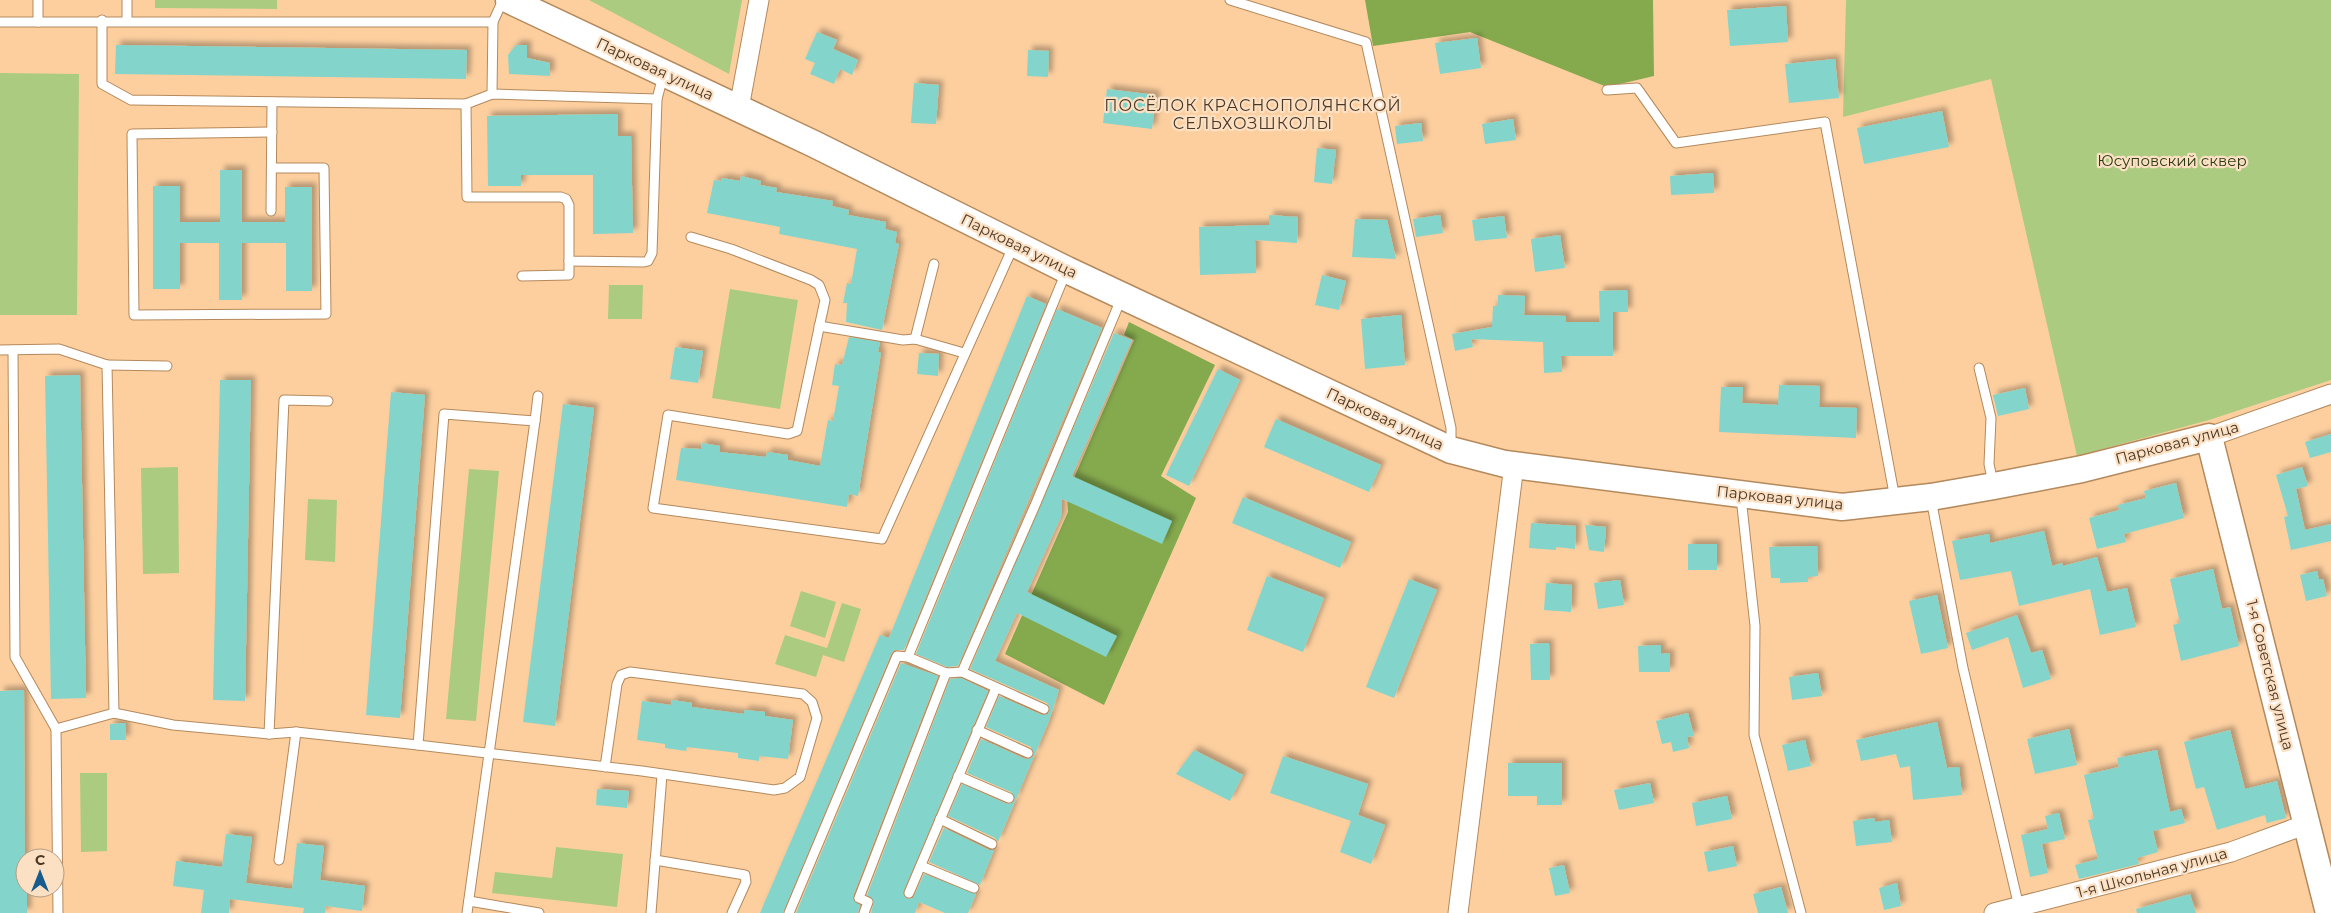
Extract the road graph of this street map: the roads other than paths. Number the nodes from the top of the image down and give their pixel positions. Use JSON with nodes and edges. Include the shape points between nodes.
{"nodes":[{"id":1,"x":38,"y":0,"type":"edge"},
{"id":2,"x":127,"y":0,"type":"edge"},
{"id":3,"x":503,"y":0,"type":"edge"},
{"id":4,"x":509,"y":0,"type":"edge"},
{"id":5,"x":759,"y":0,"type":"edge"},
{"id":6,"x":1230,"y":0,"type":"edge"},
{"id":7,"x":102,"y":20,"type":"junction"},
{"id":8,"x":126,"y":20,"type":"junction"},
{"id":9,"x":0,"y":22,"type":"edge"},
{"id":10,"x":38,"y":22,"type":"junction"},
{"id":11,"x":492,"y":22,"type":"junction"},
{"id":12,"x":664,"y":73,"type":"junction"},
{"id":13,"x":1607,"y":90,"type":"dead end"},
{"id":14,"x":492,"y":94,"type":"junction"},
{"id":15,"x":657,"y":99,"type":"junction"},
{"id":16,"x":272,"y":102,"type":"junction"},
{"id":17,"x":466,"y":104,"type":"junction"},
{"id":18,"x":739,"y":108,"type":"junction"},
{"id":19,"x":272,"y":132,"type":"junction"},
{"id":20,"x":272,"y":168,"type":"junction"},
{"id":21,"x":272,"y":211,"type":"dead end"},
{"id":22,"x":691,"y":237,"type":"dead end"},
{"id":23,"x":1015,"y":244,"type":"junction"},
{"id":24,"x":569,"y":261,"type":"junction"},
{"id":25,"x":934,"y":264,"type":"dead end"},
{"id":26,"x":1067,"y":270,"type":"junction"},
{"id":27,"x":522,"y":276,"type":"dead end"},
{"id":28,"x":1123,"y":296,"type":"junction"},
{"id":29,"x":819,"y":326,"type":"junction"},
{"id":30,"x":915,"y":339,"type":"junction"},
{"id":31,"x":0,"y":350,"type":"edge"},
{"id":32,"x":13,"y":350,"type":"junction"},
{"id":33,"x":964,"y":353,"type":"junction"},
{"id":34,"x":107,"y":365,"type":"junction"},
{"id":35,"x":167,"y":366,"type":"dead end"},
{"id":36,"x":1979,"y":368,"type":"dead end"},
{"id":37,"x":2331,"y":394,"type":"edge"},
{"id":38,"x":538,"y":396,"type":"dead end"},
{"id":39,"x":328,"y":401,"type":"dead end"},
{"id":40,"x":535,"y":421,"type":"junction"},
{"id":41,"x":2209,"y":437,"type":"junction"},
{"id":42,"x":1451,"y":450,"type":"junction"},
{"id":43,"x":1514,"y":465,"type":"junction"},
{"id":44,"x":1994,"y":486,"type":"junction"},
{"id":45,"x":1741,"y":494,"type":"junction"},
{"id":46,"x":1931,"y":497,"type":"junction"},
{"id":47,"x":1895,"y":502,"type":"junction"},
{"id":48,"x":908,"y":657,"type":"junction"},
{"id":49,"x":962,"y":672,"type":"junction"},
{"id":50,"x":946,"y":673,"type":"junction"},
{"id":51,"x":996,"y":688,"type":"junction"},
{"id":52,"x":1044,"y":709,"type":"dead end"},
{"id":53,"x":114,"y":713,"type":"junction"},
{"id":54,"x":56,"y":729,"type":"junction"},
{"id":55,"x":977,"y":730,"type":"junction"},
{"id":56,"x":296,"y":732,"type":"junction"},
{"id":57,"x":269,"y":734,"type":"junction"},
{"id":58,"x":418,"y":745,"type":"junction"},
{"id":59,"x":1028,"y":753,"type":"dead end"},
{"id":60,"x":490,"y":754,"type":"junction"},
{"id":61,"x":605,"y":767,"type":"junction"},
{"id":62,"x":662,"y":775,"type":"junction"},
{"id":63,"x":958,"y":776,"type":"junction"},
{"id":64,"x":1009,"y":798,"type":"dead end"},
{"id":65,"x":940,"y":819,"type":"junction"},
{"id":66,"x":2307,"y":824,"type":"junction"},
{"id":67,"x":992,"y":844,"type":"dead end"},
{"id":68,"x":279,"y":860,"type":"dead end"},
{"id":69,"x":655,"y":860,"type":"junction"},
{"id":70,"x":921,"y":866,"type":"junction"},
{"id":71,"x":974,"y":888,"type":"dead end"},
{"id":72,"x":910,"y":893,"type":"dead end"},
{"id":73,"x":469,"y":901,"type":"junction"},
{"id":74,"x":2019,"y":907,"type":"junction"},
{"id":75,"x":58,"y":913,"type":"edge"},
{"id":76,"x":468,"y":913,"type":"edge"},
{"id":77,"x":539,"y":913,"type":"edge"},
{"id":78,"x":651,"y":913,"type":"edge"},
{"id":79,"x":732,"y":913,"type":"edge"},
{"id":80,"x":789,"y":913,"type":"edge"},
{"id":81,"x":864,"y":913,"type":"edge"},
{"id":82,"x":1458,"y":913,"type":"edge"},
{"id":83,"x":1801,"y":913,"type":"edge"},
{"id":84,"x":1994,"y":913,"type":"edge"},
{"id":85,"x":2329,"y":913,"type":"edge"}],
"edges":[{"from":1,"to":10,"type":"lane"},
{"from":2,"to":8,"type":"lane"},
{"from":3,"to":11,"type":"lane"},
{"from":4,"to":12,"type":"street","name":"Парковая улица"},
{"from":5,"to":18,"type":"street"},
{"from":6,"to":42,"type":"lane","via":[[1366,42],[1451,428]]},
{"from":7,"to":8,"type":"lane"},
{"from":7,"to":10,"type":"lane"},
{"from":7,"to":16,"type":"lane","via":[[102,84],[131,100]]},
{"from":8,"to":11,"type":"lane"},
{"from":9,"to":10,"type":"lane"},
{"from":11,"to":14,"type":"lane"},
{"from":12,"to":15,"type":"lane"},
{"from":12,"to":18,"type":"street","name":"Парковая улица"},
{"from":13,"to":47,"type":"lane","via":[[1636,88],[1676,143],[1825,122]]},
{"from":14,"to":15,"type":"lane"},
{"from":14,"to":17,"type":"lane"},
{"from":15,"to":24,"type":"lane","via":[[651,257],[644,262]]},
{"from":16,"to":17,"type":"lane"},
{"from":16,"to":19,"type":"lane"},
{"from":17,"to":24,"type":"lane","via":[[467,197],[566,199],[569,205]]},
{"from":18,"to":23,"type":"street","name":"Парковая улица"},
{"from":19,"to":20,"type":"lane"},
{"from":19,"to":20,"type":"lane","via":[[132,134],[134,315],[326,314],[324,168]]},
{"from":20,"to":21,"type":"lane"},
{"from":22,"to":29,"type":"lane","via":[[731,249],[819,285],[824,300]]},
{"from":23,"to":26,"type":"street","name":"Парковая улица"},
{"from":23,"to":33,"type":"lane"},
{"from":24,"to":27,"type":"lane","via":[[569,276]]},
{"from":25,"to":30,"type":"lane"},
{"from":26,"to":28,"type":"street","name":"Парковая улица"},
{"from":26,"to":48,"type":"lane"},
{"from":28,"to":42,"type":"street","name":"Парковая улица"},
{"from":28,"to":49,"type":"lane"},
{"from":29,"to":30,"type":"lane","via":[[903,340]]},
{"from":29,"to":33,"type":"lane","via":[[797,431],[788,434],[668,415],[653,508],[882,538]]},
{"from":30,"to":33,"type":"lane"},
{"from":31,"to":32,"type":"lane"},
{"from":32,"to":34,"type":"lane","via":[[58,349]]},
{"from":32,"to":54,"type":"lane","via":[[15,657]]},
{"from":34,"to":35,"type":"lane"},
{"from":34,"to":53,"type":"lane"},
{"from":36,"to":44,"type":"lane","via":[[1991,418],[1989,464]]},
{"from":37,"to":41,"type":"street","name":"Парковая улица"},
{"from":38,"to":40,"type":"lane"},
{"from":39,"to":57,"type":"lane","via":[[284,400]]},
{"from":40,"to":58,"type":"lane","via":[[444,414]]},
{"from":40,"to":60,"type":"lane"},
{"from":41,"to":44,"type":"street","name":"Парковая улица","via":[[2082,469]]},
{"from":41,"to":66,"type":"street","name":"1-я Советская улица"},
{"from":42,"to":43,"type":"street","name":"Парковая улица"},
{"from":43,"to":45,"type":"street","name":"Парковая улица"},
{"from":43,"to":82,"type":"street"},
{"from":44,"to":46,"type":"street","name":"Парковая улица"},
{"from":45,"to":47,"type":"street","name":"Парковая улица","via":[[1842,507]]},
{"from":45,"to":83,"type":"lane","via":[[1755,626],[1754,735]]},
{"from":46,"to":47,"type":"street","name":"Парковая улица"},
{"from":46,"to":74,"type":"lane","via":[[1963,668]]},
{"from":48,"to":50,"type":"lane"},
{"from":48,"to":80,"type":"lane","via":[[897,656]]},
{"from":49,"to":50,"type":"lane"},
{"from":49,"to":51,"type":"lane"},
{"from":50,"to":81,"type":"lane","via":[[859,898],[868,902]]},
{"from":51,"to":52,"type":"lane"},
{"from":51,"to":55,"type":"lane"},
{"from":53,"to":54,"type":"lane"},
{"from":53,"to":57,"type":"lane","via":[[173,725]]},
{"from":54,"to":75,"type":"lane"},
{"from":55,"to":59,"type":"lane"},
{"from":55,"to":63,"type":"lane"},
{"from":56,"to":57,"type":"lane"},
{"from":56,"to":58,"type":"lane"},
{"from":56,"to":68,"type":"lane"},
{"from":58,"to":60,"type":"lane"},
{"from":60,"to":61,"type":"lane"},
{"from":60,"to":73,"type":"lane"},
{"from":61,"to":62,"type":"lane"},
{"from":61,"to":62,"type":"lane","via":[[617,684],[621,675],[630,672],[802,694],[812,702],[817,718],[800,777],[785,788],[774,790]]},
{"from":62,"to":69,"type":"lane"},
{"from":63,"to":64,"type":"lane"},
{"from":63,"to":65,"type":"lane"},
{"from":65,"to":67,"type":"lane"},
{"from":65,"to":70,"type":"lane"},
{"from":66,"to":74,"type":"street","name":"1-я Школьная улица","via":[[2232,852]]},
{"from":66,"to":85,"type":"street","name":"1-я Советская улица"},
{"from":69,"to":78,"type":"lane"},
{"from":69,"to":79,"type":"lane","via":[[745,875],[746,882]]},
{"from":70,"to":71,"type":"lane"},
{"from":70,"to":72,"type":"lane"},
{"from":73,"to":76,"type":"lane"},
{"from":73,"to":77,"type":"lane"},
{"from":74,"to":84,"type":"street","name":"1-я Школьная улица"}]}
